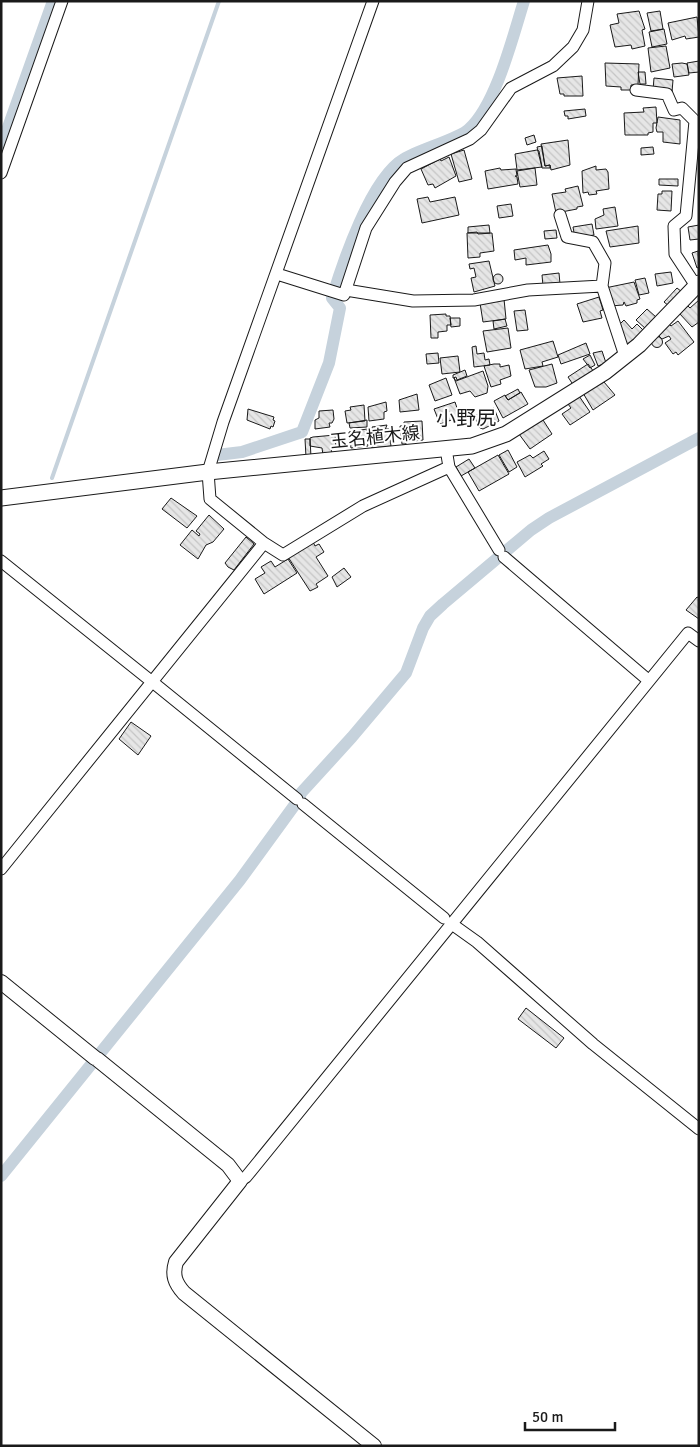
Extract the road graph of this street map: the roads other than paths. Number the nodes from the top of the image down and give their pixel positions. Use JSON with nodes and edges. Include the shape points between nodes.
{"nodes":[{"id":1,"x":62,"y":1,"type":"edge"},
{"id":2,"x":373,"y":1,"type":"edge"},
{"id":3,"x":588,"y":1,"type":"edge"},
{"id":4,"x":636,"y":90,"type":"dead end"},
{"id":5,"x":1,"y":173,"type":"edge"},
{"id":6,"x":560,"y":215,"type":"dead end"},
{"id":7,"x":277,"y":274,"type":"junction"},
{"id":8,"x":697,"y":284,"type":"edge"},
{"id":9,"x":602,"y":286,"type":"junction"},
{"id":10,"x":346,"y":290,"type":"junction"},
{"id":11,"x":625,"y":356,"type":"junction"},
{"id":12,"x":446,"y":449,"type":"junction"},
{"id":13,"x":449,"y":467,"type":"junction"},
{"id":14,"x":208,"y":472,"type":"junction"},
{"id":15,"x":1,"y":498,"type":"edge"},
{"id":16,"x":264,"y":543,"type":"junction"},
{"id":17,"x":1,"y":561,"type":"edge"},
{"id":18,"x":699,"y":641,"type":"edge"},
{"id":19,"x":648,"y":680,"type":"junction"},
{"id":20,"x":1,"y":869,"type":"edge"},
{"id":21,"x":444,"y":918,"type":"dead end"},
{"id":22,"x":456,"y":927,"type":"dead end"},
{"id":23,"x":1,"y":982,"type":"edge"},
{"id":24,"x":699,"y":1129,"type":"edge"},
{"id":25,"x":240,"y":1180,"type":"junction"},
{"id":26,"x":374,"y":1446,"type":"edge"}],
"edges":[{"from":1,"to":5,"type":"street"},
{"from":2,"to":7,"type":"street"},
{"from":3,"to":10,"type":"street","via":[[583,30],[573,46],[553,66],[511,88],[481,130],[470,139],[407,168],[395,182],[366,228]]},
{"from":4,"to":8,"type":"street","via":[[666,94],[674,110],[682,108],[695,121],[686,216],[674,226],[675,254]]},
{"from":6,"to":9,"type":"street","via":[[567,237],[593,242],[604,263]]},
{"from":7,"to":10,"type":"street","via":[[344,295]]},
{"from":7,"to":14,"type":"street"},
{"from":8,"to":11,"type":"main road","name":"玉名植木線"},
{"from":9,"to":10,"type":"street","via":[[528,290],[474,300],[413,301]]},
{"from":9,"to":11,"type":"street"},
{"from":11,"to":12,"type":"main road","name":"玉名植木線","via":[[561,402],[506,434],[472,446]]},
{"from":12,"to":13,"type":"street"},
{"from":12,"to":14,"type":"main road","name":"玉名植木線"},
{"from":13,"to":16,"type":"street","via":[[363,506],[283,556]]},
{"from":13,"to":19,"type":"street","via":[[502,554]]},
{"from":14,"to":15,"type":"main road","name":"玉名植木線"},
{"from":14,"to":16,"type":"street","via":[[210,499]]},
{"from":16,"to":20,"type":"street"},
{"from":17,"to":21,"type":"street"},
{"from":18,"to":19,"type":"street","via":[[688,633]]},
{"from":19,"to":25,"type":"street","via":[[253,1170]]},
{"from":22,"to":24,"type":"street"},
{"from":23,"to":25,"type":"street","via":[[228,1165]]},
{"from":25,"to":26,"type":"street","via":[[176,1262],[176,1284]]}]}
